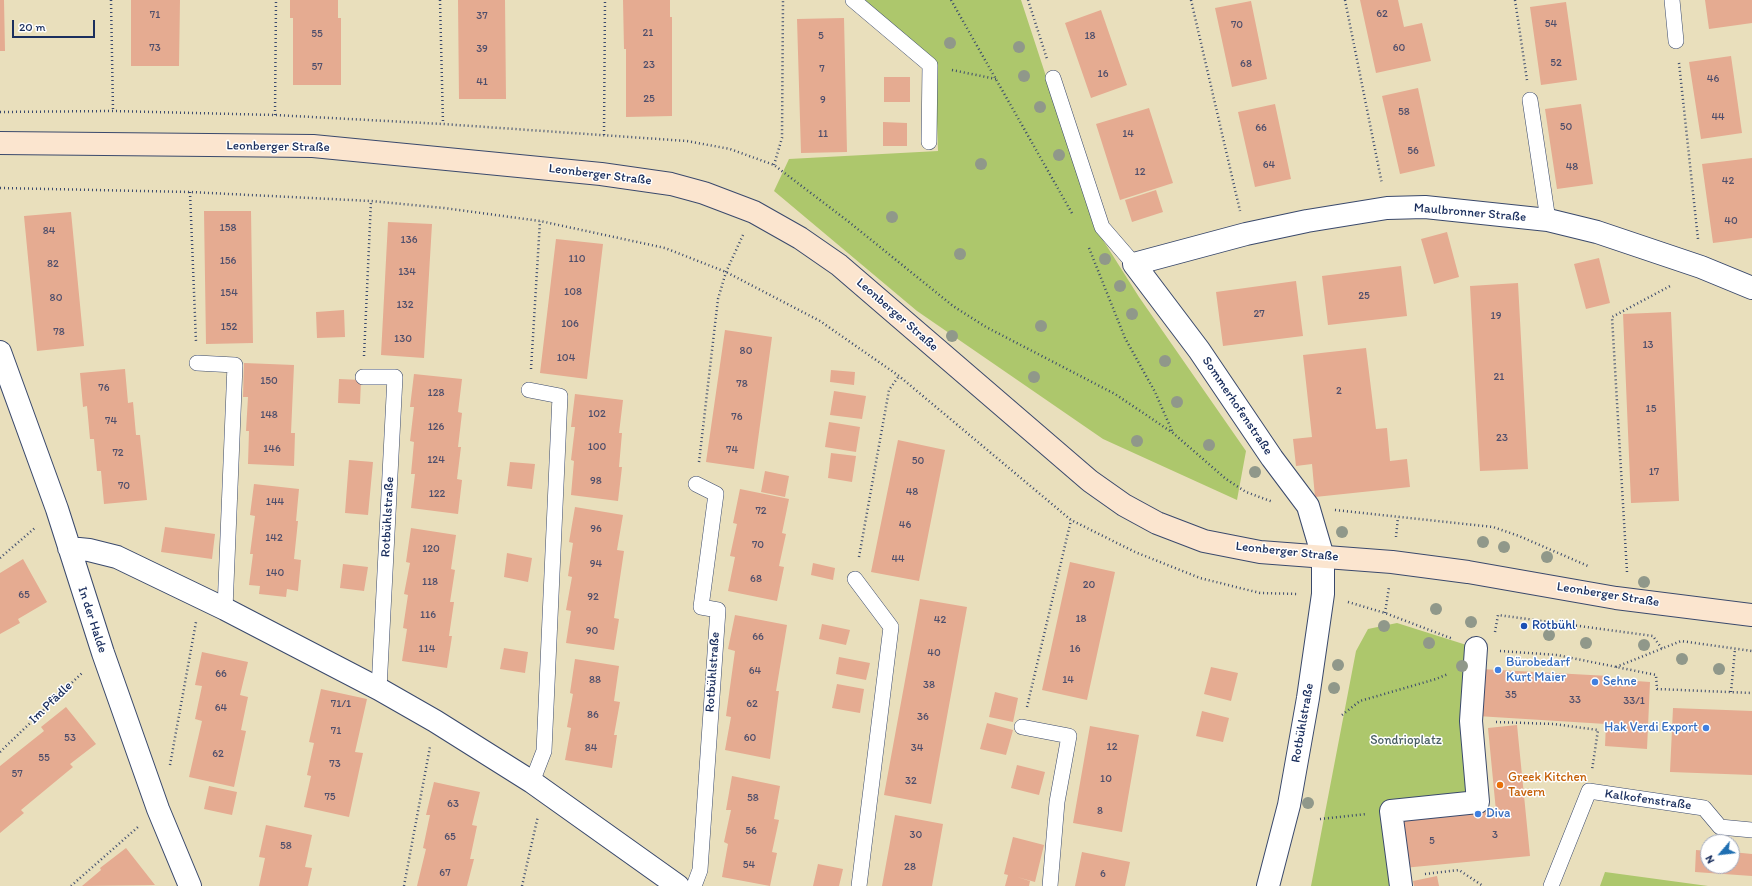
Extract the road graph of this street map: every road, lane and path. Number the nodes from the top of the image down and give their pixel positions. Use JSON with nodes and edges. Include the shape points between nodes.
{"nodes":[{"id":1,"x":111,"y":0,"type":"edge"},
{"id":2,"x":276,"y":0,"type":"edge"},
{"id":3,"x":440,"y":0,"type":"edge"},
{"id":4,"x":605,"y":0,"type":"edge"},
{"id":5,"x":783,"y":0,"type":"edge"},
{"id":6,"x":853,"y":0,"type":"edge"},
{"id":7,"x":951,"y":0,"type":"edge"},
{"id":8,"x":1028,"y":0,"type":"edge"},
{"id":9,"x":1191,"y":0,"type":"edge"},
{"id":10,"x":1345,"y":0,"type":"edge"},
{"id":11,"x":1515,"y":0,"type":"edge"},
{"id":12,"x":1672,"y":0,"type":"edge"},
{"id":13,"x":1676,"y":42,"type":"joint"},
{"id":14,"x":930,"y":65,"type":"junction"},
{"id":15,"x":1053,"y":78,"type":"joint"},
{"id":16,"x":996,"y":80,"type":"junction"},
{"id":17,"x":1530,"y":100,"type":"joint"},
{"id":18,"x":113,"y":111,"type":"dead end"},
{"id":19,"x":275,"y":115,"type":"dead end"},
{"id":20,"x":443,"y":124,"type":"dead end"},
{"id":21,"x":604,"y":135,"type":"dead end"},
{"id":22,"x":929,"y":142,"type":"dead end"},
{"id":23,"x":0,"y":144,"type":"edge"},
{"id":24,"x":774,"y":165,"type":"dead end"},
{"id":25,"x":0,"y":188,"type":"edge"},
{"id":26,"x":190,"y":192,"type":"junction"},
{"id":27,"x":371,"y":201,"type":"junction"},
{"id":28,"x":1387,"y":208,"type":"junction"},
{"id":29,"x":754,"y":212,"type":"junction"},
{"id":30,"x":1074,"y":217,"type":"dead end"},
{"id":31,"x":1548,"y":220,"type":"junction"},
{"id":32,"x":540,"y":221,"type":"junction"},
{"id":33,"x":1246,"y":234,"type":"junction"},
{"id":34,"x":1087,"y":244,"type":"dead end"},
{"id":35,"x":1134,"y":264,"type":"junction"},
{"id":36,"x":1691,"y":264,"type":"junction"},
{"id":37,"x":726,"y":272,"type":"junction"},
{"id":38,"x":1752,"y":288,"type":"edge"},
{"id":39,"x":1,"y":357,"type":"edge"},
{"id":40,"x":197,"y":363,"type":"joint"},
{"id":41,"x":899,"y":376,"type":"junction"},
{"id":42,"x":363,"y":377,"type":"joint"},
{"id":43,"x":529,"y":390,"type":"joint"},
{"id":44,"x":1173,"y":433,"type":"dead end"},
{"id":45,"x":696,"y":484,"type":"joint"},
{"id":46,"x":57,"y":509,"type":"junction"},
{"id":47,"x":1071,"y":520,"type":"junction"},
{"id":48,"x":69,"y":548,"type":"junction"},
{"id":49,"x":1323,"y":557,"type":"junction"},
{"id":50,"x":0,"y":558,"type":"edge"},
{"id":51,"x":1627,"y":572,"type":"dead end"},
{"id":52,"x":855,"y":579,"type":"joint"},
{"id":53,"x":1323,"y":594,"type":"junction"},
{"id":54,"x":202,"y":598,"type":"junction"},
{"id":55,"x":225,"y":609,"type":"junction"},
{"id":56,"x":1752,"y":615,"type":"edge"},
{"id":57,"x":1495,"y":636,"type":"dead end"},
{"id":58,"x":1662,"y":649,"type":"junction"},
{"id":59,"x":1735,"y":649,"type":"junction"},
{"id":60,"x":1752,"y":651,"type":"edge"},
{"id":61,"x":103,"y":653,"type":"junction"},
{"id":62,"x":1475,"y":656,"type":"joint"},
{"id":63,"x":379,"y":689,"type":"junction"},
{"id":64,"x":1731,"y":692,"type":"junction"},
{"id":65,"x":1752,"y":693,"type":"edge"},
{"id":66,"x":1342,"y":715,"type":"dead end"},
{"id":67,"x":435,"y":721,"type":"junction"},
{"id":68,"x":1471,"y":721,"type":"junction"},
{"id":69,"x":1022,"y":727,"type":"joint"},
{"id":70,"x":0,"y":752,"type":"edge"},
{"id":71,"x":169,"y":773,"type":"dead end"},
{"id":72,"x":538,"y":786,"type":"junction"},
{"id":73,"x":1589,"y":791,"type":"junction"},
{"id":74,"x":158,"y":809,"type":"junction"},
{"id":75,"x":1391,"y":811,"type":"junction"},
{"id":76,"x":1320,"y":819,"type":"dead end"},
{"id":77,"x":1752,"y":830,"type":"edge"},
{"id":78,"x":1400,"y":881,"type":"edge"},
{"id":79,"x":71,"y":886,"type":"edge"},
{"id":80,"x":190,"y":886,"type":"edge"},
{"id":81,"x":404,"y":886,"type":"edge"},
{"id":82,"x":522,"y":886,"type":"edge"},
{"id":83,"x":678,"y":886,"type":"edge"},
{"id":84,"x":694,"y":886,"type":"edge"},
{"id":85,"x":859,"y":886,"type":"edge"},
{"id":86,"x":1050,"y":886,"type":"edge"},
{"id":87,"x":1268,"y":886,"type":"edge"},
{"id":88,"x":1483,"y":886,"type":"edge"},
{"id":89,"x":1551,"y":886,"type":"edge"}],
"edges":[{"from":1,"to":18,"type":"path"},
{"from":2,"to":19,"type":"path"},
{"from":3,"to":20,"type":"path"},
{"from":4,"to":21,"type":"path"},
{"from":5,"to":24,"type":"path","via":[[782,138]]},
{"from":6,"to":14,"type":"lane"},
{"from":7,"to":16,"type":"path"},
{"from":8,"to":15,"type":"path"},
{"from":9,"to":33,"type":"path"},
{"from":10,"to":28,"type":"path"},
{"from":11,"to":17,"type":"path"},
{"from":12,"to":13,"type":"lane"},
{"from":13,"to":36,"type":"path"},
{"from":14,"to":16,"type":"path"},
{"from":14,"to":22,"type":"lane"},
{"from":15,"to":35,"type":"lane","via":[[1102,227]]},
{"from":16,"to":30,"type":"path"},
{"from":17,"to":31,"type":"lane"},
{"from":23,"to":29,"type":"main road","name":"Leonberger Straße","via":[[313,146],[601,174],[670,184],[704,193]]},
{"from":25,"to":26,"type":"path"},
{"from":26,"to":27,"type":"path"},
{"from":26,"to":40,"type":"path"},
{"from":27,"to":32,"type":"path"},
{"from":27,"to":42,"type":"path"},
{"from":28,"to":31,"type":"street","name":"Maulbronner Straße","via":[[1425,207]]},
{"from":28,"to":33,"type":"street","name":"Maulbronner Straße","via":[[1307,220]]},
{"from":29,"to":37,"type":"path"},
{"from":29,"to":49,"type":"main road","name":"Leonberger Straße","via":[[800,238],[838,265],[1090,481],[1124,505],[1157,523],[1204,541],[1260,552]]},
{"from":31,"to":36,"type":"street","name":"Maulbronner Straße","via":[[1597,232]]},
{"from":32,"to":37,"type":"path","via":[[665,248]]},
{"from":32,"to":43,"type":"path"},
{"from":33,"to":35,"type":"street","name":"Maulbronner Straße"},
{"from":34,"to":44,"type":"path","via":[[1125,338],[1156,392]]},
{"from":35,"to":49,"type":"street","name":"Sommerhofenstraße","via":[[1199,350],[1272,458],[1308,506]]},
{"from":36,"to":38,"type":"street","name":"Maulbronner Straße"},
{"from":36,"to":51,"type":"path","via":[[1672,285],[1612,317]]},
{"from":37,"to":41,"type":"path","via":[[820,321]]},
{"from":37,"to":45,"type":"path","via":[[718,299]]},
{"from":39,"to":46,"type":"street","name":"In der Halde"},
{"from":40,"to":55,"type":"lane","via":[[234,364]]},
{"from":41,"to":47,"type":"path"},
{"from":41,"to":52,"type":"path","via":[[889,390]]},
{"from":42,"to":63,"type":"lane","name":"Rotbühlstraße","via":[[395,377]]},
{"from":43,"to":72,"type":"lane","via":[[560,396],[544,751]]},
{"from":45,"to":84,"type":"lane","name":"Rotbühlstraße","via":[[716,494],[700,607],[718,610],[700,870]]},
{"from":46,"to":48,"type":"street","name":"In der Halde"},
{"from":46,"to":50,"type":"path"},
{"from":47,"to":53,"type":"path","via":[[1135,552],[1200,578],[1260,593]]},
{"from":47,"to":69,"type":"path"},
{"from":48,"to":54,"type":"street","via":[[89,550],[117,558]]},
{"from":48,"to":61,"type":"street","name":"In der Halde"},
{"from":49,"to":53,"type":"street","name":"Rotbühlstraße"},
{"from":49,"to":56,"type":"main road","name":"Leonberger Straße","via":[[1392,562],[1468,572],[1616,598]]},
{"from":52,"to":85,"type":"lane","via":[[891,627]]},
{"from":53,"to":87,"type":"street","name":"Rotbühlstraße","via":[[1289,805]]},
{"from":54,"to":55,"type":"street"},
{"from":54,"to":71,"type":"path","via":[[192,636]]},
{"from":55,"to":63,"type":"street"},
{"from":57,"to":58,"type":"path","via":[[1498,615],[1653,636]]},
{"from":58,"to":59,"type":"path","via":[[1681,641]]},
{"from":58,"to":64,"type":"path","via":[[1616,667],[1656,675],[1657,689]]},
{"from":59,"to":60,"type":"path"},
{"from":59,"to":64,"type":"path"},
{"from":61,"to":70,"type":"path","name":"Im Pfädle"},
{"from":61,"to":74,"type":"street","name":"In der Halde"},
{"from":62,"to":66,"type":"path","via":[[1436,679],[1360,701]]},
{"from":62,"to":68,"type":"street"},
{"from":63,"to":67,"type":"street"},
{"from":64,"to":65,"type":"path"},
{"from":67,"to":72,"type":"street"},
{"from":67,"to":81,"type":"path"},
{"from":68,"to":73,"type":"path","via":[[1554,724],[1598,730]]},
{"from":68,"to":75,"type":"street","via":[[1478,802]]},
{"from":69,"to":86,"type":"lane","via":[[1069,736],[1057,802]]},
{"from":72,"to":82,"type":"path"},
{"from":72,"to":83,"type":"street"},
{"from":73,"to":77,"type":"lane","name":"Kalkofenstraße","via":[[1704,808],[1720,827]]},
{"from":73,"to":89,"type":"lane","name":"Kalkofenstraße"},
{"from":74,"to":79,"type":"path"},
{"from":74,"to":80,"type":"street","name":"In der Halde"},
{"from":75,"to":76,"type":"path"},
{"from":75,"to":78,"type":"street"},
{"from":78,"to":88,"type":"path","via":[[1460,870]]}]}
